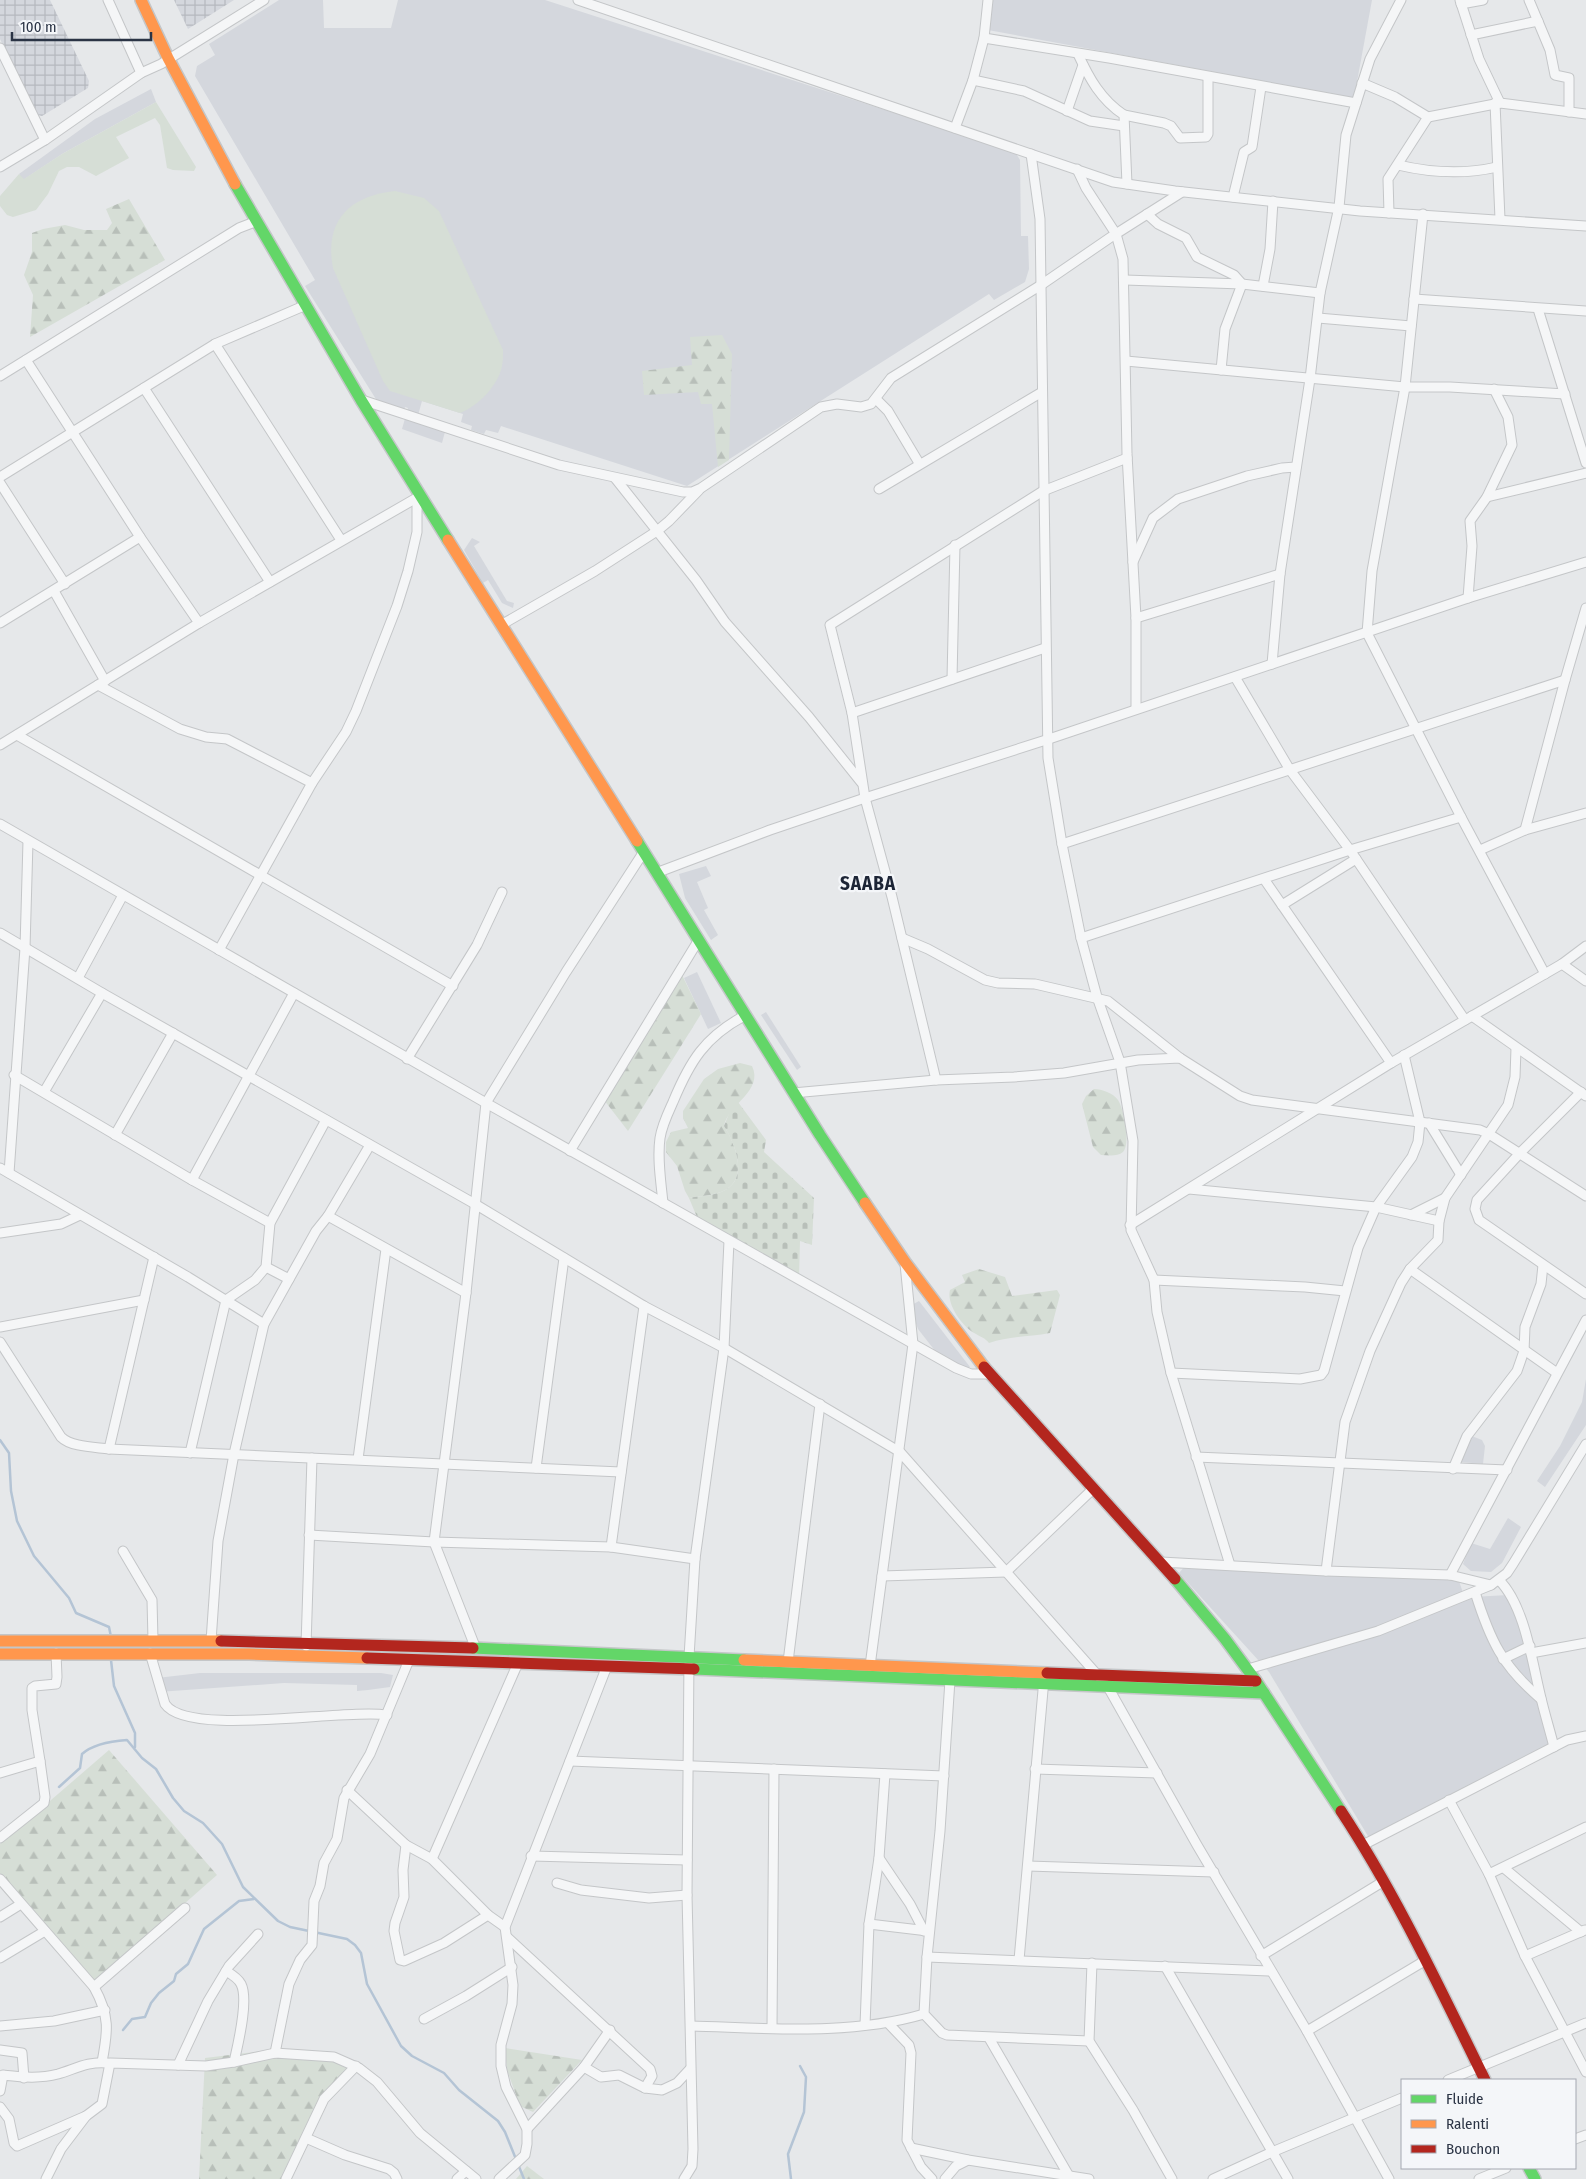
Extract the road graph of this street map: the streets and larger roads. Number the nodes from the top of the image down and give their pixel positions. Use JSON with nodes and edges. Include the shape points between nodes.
{"nodes":[{"id":1,"x":108,"y":0,"type":"edge"},
{"id":2,"x":133,"y":0,"type":"edge"},
{"id":3,"x":141,"y":0,"type":"edge"},
{"id":4,"x":578,"y":0,"type":"edge"},
{"id":5,"x":988,"y":0,"type":"edge"},
{"id":6,"x":1401,"y":0,"type":"edge"},
{"id":7,"x":1483,"y":0,"type":"edge"},
{"id":8,"x":259,"y":1,"type":"edge"},
{"id":9,"x":1532,"y":1,"type":"edge"},
{"id":10,"x":1460,"y":2,"type":"edge"},
{"id":11,"x":1538,"y":22,"type":"junction"},
{"id":12,"x":1471,"y":35,"type":"junction"},
{"id":13,"x":984,"y":38,"type":"junction"},
{"id":14,"x":0,"y":48,"type":"edge"},
{"id":15,"x":1078,"y":54,"type":"junction"},
{"id":16,"x":164,"y":61,"type":"junction"},
{"id":17,"x":1083,"y":65,"type":"junction"},
{"id":18,"x":141,"y":73,"type":"junction"},
{"id":19,"x":1208,"y":77,"type":"junction"},
{"id":20,"x":973,"y":80,"type":"junction"},
{"id":21,"x":1362,"y":83,"type":"junction"},
{"id":22,"x":1260,"y":87,"type":"junction"},
{"id":23,"x":1356,"y":103,"type":"junction"},
{"id":24,"x":1498,"y":103,"type":"junction"},
{"id":25,"x":1067,"y":111,"type":"junction"},
{"id":26,"x":1569,"y":112,"type":"junction"},
{"id":27,"x":1124,"y":114,"type":"junction"},
{"id":28,"x":1586,"y":114,"type":"edge"},
{"id":29,"x":1428,"y":116,"type":"junction"},
{"id":30,"x":1124,"y":126,"type":"junction"},
{"id":31,"x":955,"y":128,"type":"junction"},
{"id":32,"x":44,"y":140,"type":"junction"},
{"id":33,"x":1031,"y":154,"type":"junction"},
{"id":34,"x":1398,"y":165,"type":"junction"},
{"id":35,"x":1497,"y":166,"type":"junction"},
{"id":36,"x":0,"y":167,"type":"edge"},
{"id":37,"x":1077,"y":169,"type":"junction"},
{"id":38,"x":1127,"y":184,"type":"junction"},
{"id":39,"x":1182,"y":192,"type":"junction"},
{"id":40,"x":1233,"y":197,"type":"junction"},
{"id":41,"x":1273,"y":201,"type":"junction"},
{"id":42,"x":1338,"y":207,"type":"junction"},
{"id":43,"x":1389,"y":213,"type":"junction"},
{"id":44,"x":1147,"y":214,"type":"junction"},
{"id":45,"x":1423,"y":214,"type":"junction"},
{"id":46,"x":1500,"y":219,"type":"junction"},
{"id":47,"x":252,"y":223,"type":"junction"},
{"id":48,"x":1586,"y":226,"type":"edge"},
{"id":49,"x":1116,"y":234,"type":"junction"},
{"id":50,"x":1124,"y":280,"type":"junction"},
{"id":51,"x":1242,"y":284,"type":"junction"},
{"id":52,"x":1041,"y":285,"type":"junction"},
{"id":53,"x":1263,"y":286,"type":"junction"},
{"id":54,"x":1320,"y":293,"type":"junction"},
{"id":55,"x":1414,"y":299,"type":"junction"},
{"id":56,"x":306,"y":305,"type":"junction"},
{"id":57,"x":1538,"y":310,"type":"junction"},
{"id":58,"x":1586,"y":311,"type":"edge"},
{"id":59,"x":1318,"y":318,"type":"junction"},
{"id":60,"x":1411,"y":326,"type":"junction"},
{"id":61,"x":216,"y":344,"type":"junction"},
{"id":62,"x":26,"y":360,"type":"junction"},
{"id":63,"x":1126,"y":361,"type":"junction"},
{"id":64,"x":1221,"y":370,"type":"junction"},
{"id":65,"x":0,"y":376,"type":"edge"},
{"id":66,"x":1310,"y":380,"type":"junction"},
{"id":67,"x":144,"y":388,"type":"junction"},
{"id":68,"x":1405,"y":388,"type":"junction"},
{"id":69,"x":1494,"y":390,"type":"junction"},
{"id":70,"x":1042,"y":392,"type":"junction"},
{"id":71,"x":1565,"y":394,"type":"junction"},
{"id":72,"x":876,"y":399,"type":"junction"},
{"id":73,"x":360,"y":400,"type":"junction"},
{"id":74,"x":72,"y":433,"type":"junction"},
{"id":75,"x":1127,"y":458,"type":"junction"},
{"id":76,"x":1586,"y":463,"type":"edge"},
{"id":77,"x":919,"y":464,"type":"junction"},
{"id":78,"x":1296,"y":467,"type":"junction"},
{"id":79,"x":1586,"y":474,"type":"edge"},
{"id":80,"x":0,"y":477,"type":"edge"},
{"id":81,"x":615,"y":478,"type":"junction"},
{"id":82,"x":0,"y":483,"type":"edge"},
{"id":83,"x":701,"y":488,"type":"junction"},
{"id":84,"x":879,"y":489,"type":"dead end"},
{"id":85,"x":1043,"y":491,"type":"junction"},
{"id":86,"x":418,"y":497,"type":"junction"},
{"id":87,"x":1487,"y":497,"type":"junction"},
{"id":88,"x":657,"y":530,"type":"junction"},
{"id":89,"x":140,"y":537,"type":"junction"},
{"id":90,"x":341,"y":540,"type":"junction"},
{"id":91,"x":955,"y":545,"type":"junction"},
{"id":92,"x":1586,"y":562,"type":"edge"},
{"id":93,"x":1132,"y":564,"type":"junction"},
{"id":94,"x":1280,"y":574,"type":"junction"},
{"id":95,"x":270,"y":582,"type":"junction"},
{"id":96,"x":65,"y":584,"type":"junction"},
{"id":97,"x":54,"y":591,"type":"junction"},
{"id":98,"x":1468,"y":598,"type":"junction"},
{"id":99,"x":1586,"y":608,"type":"edge"},
{"id":100,"x":1136,"y":618,"type":"junction"},
{"id":101,"x":0,"y":623,"type":"edge"},
{"id":102,"x":199,"y":623,"type":"junction"},
{"id":103,"x":501,"y":625,"type":"junction"},
{"id":104,"x":1367,"y":633,"type":"junction"},
{"id":105,"x":1046,"y":648,"type":"junction"},
{"id":106,"x":1272,"y":664,"type":"junction"},
{"id":107,"x":1235,"y":677,"type":"junction"},
{"id":108,"x":952,"y":679,"type":"junction"},
{"id":109,"x":1565,"y":680,"type":"junction"},
{"id":110,"x":102,"y":683,"type":"junction"},
{"id":111,"x":1136,"y":709,"type":"junction"},
{"id":112,"x":852,"y":713,"type":"junction"},
{"id":113,"x":1415,"y":728,"type":"junction"},
{"id":114,"x":17,"y":735,"type":"junction"},
{"id":115,"x":1049,"y":739,"type":"junction"},
{"id":116,"x":0,"y":745,"type":"edge"},
{"id":117,"x":1290,"y":770,"type":"junction"},
{"id":118,"x":862,"y":782,"type":"junction"},
{"id":119,"x":312,"y":783,"type":"junction"},
{"id":120,"x":865,"y":798,"type":"junction"},
{"id":121,"x":1586,"y":813,"type":"edge"},
{"id":122,"x":1461,"y":817,"type":"junction"},
{"id":123,"x":0,"y":824,"type":"edge"},
{"id":124,"x":1525,"y":830,"type":"junction"},
{"id":125,"x":28,"y":841,"type":"junction"},
{"id":126,"x":1062,"y":844,"type":"junction"},
{"id":127,"x":1350,"y":850,"type":"junction"},
{"id":128,"x":1480,"y":850,"type":"junction"},
{"id":129,"x":643,"y":853,"type":"junction"},
{"id":130,"x":1356,"y":860,"type":"junction"},
{"id":131,"x":656,"y":873,"type":"junction"},
{"id":132,"x":261,"y":875,"type":"junction"},
{"id":133,"x":1264,"y":879,"type":"junction"},
{"id":134,"x":502,"y":892,"type":"dead end"},
{"id":135,"x":123,"y":895,"type":"junction"},
{"id":136,"x":1282,"y":905,"type":"junction"},
{"id":137,"x":0,"y":933,"type":"edge"},
{"id":138,"x":902,"y":938,"type":"junction"},
{"id":139,"x":1081,"y":938,"type":"junction"},
{"id":140,"x":698,"y":941,"type":"junction"},
{"id":141,"x":1586,"y":946,"type":"edge"},
{"id":142,"x":25,"y":948,"type":"junction"},
{"id":143,"x":219,"y":950,"type":"junction"},
{"id":144,"x":1562,"y":964,"type":"junction"},
{"id":145,"x":1545,"y":974,"type":"junction"},
{"id":146,"x":78,"y":978,"type":"junction"},
{"id":147,"x":1586,"y":981,"type":"edge"},
{"id":148,"x":453,"y":986,"type":"junction"},
{"id":149,"x":102,"y":993,"type":"junction"},
{"id":150,"x":294,"y":993,"type":"junction"},
{"id":151,"x":1097,"y":997,"type":"junction"},
{"id":152,"x":744,"y":1016,"type":"junction"},
{"id":153,"x":1469,"y":1018,"type":"junction"},
{"id":154,"x":173,"y":1033,"type":"junction"},
{"id":155,"x":1516,"y":1048,"type":"junction"},
{"id":156,"x":1404,"y":1055,"type":"junction"},
{"id":157,"x":1180,"y":1058,"type":"junction"},
{"id":158,"x":408,"y":1059,"type":"junction"},
{"id":159,"x":1120,"y":1062,"type":"junction"},
{"id":160,"x":1391,"y":1063,"type":"junction"},
{"id":161,"x":14,"y":1075,"type":"junction"},
{"id":162,"x":248,"y":1077,"type":"junction"},
{"id":163,"x":936,"y":1080,"type":"junction"},
{"id":164,"x":44,"y":1092,"type":"junction"},
{"id":165,"x":793,"y":1092,"type":"junction"},
{"id":166,"x":1583,"y":1094,"type":"edge"},
{"id":167,"x":486,"y":1103,"type":"junction"},
{"id":168,"x":1318,"y":1108,"type":"junction"},
{"id":169,"x":326,"y":1120,"type":"junction"},
{"id":170,"x":1424,"y":1122,"type":"junction"},
{"id":171,"x":1489,"y":1134,"type":"junction"},
{"id":172,"x":115,"y":1135,"type":"junction"},
{"id":173,"x":370,"y":1145,"type":"junction"},
{"id":174,"x":570,"y":1150,"type":"junction"},
{"id":175,"x":1520,"y":1153,"type":"junction"},
{"id":176,"x":0,"y":1168,"type":"edge"},
{"id":177,"x":9,"y":1173,"type":"junction"},
{"id":178,"x":1461,"y":1175,"type":"junction"},
{"id":179,"x":192,"y":1180,"type":"junction"},
{"id":180,"x":1189,"y":1189,"type":"junction"},
{"id":181,"x":1586,"y":1196,"type":"edge"},
{"id":182,"x":1445,"y":1198,"type":"junction"},
{"id":183,"x":663,"y":1203,"type":"junction"},
{"id":184,"x":475,"y":1204,"type":"junction"},
{"id":185,"x":1376,"y":1207,"type":"junction"},
{"id":186,"x":80,"y":1215,"type":"junction"},
{"id":187,"x":1411,"y":1215,"type":"junction"},
{"id":188,"x":328,"y":1216,"type":"junction"},
{"id":189,"x":1439,"y":1221,"type":"junction"},
{"id":190,"x":270,"y":1223,"type":"junction"},
{"id":191,"x":1130,"y":1226,"type":"junction"},
{"id":192,"x":0,"y":1233,"type":"edge"},
{"id":193,"x":729,"y":1241,"type":"junction"},
{"id":194,"x":386,"y":1249,"type":"junction"},
{"id":195,"x":154,"y":1257,"type":"junction"},
{"id":196,"x":564,"y":1258,"type":"junction"},
{"id":197,"x":905,"y":1262,"type":"junction"},
{"id":198,"x":1543,"y":1265,"type":"junction"},
{"id":199,"x":266,"y":1267,"type":"junction"},
{"id":200,"x":1410,"y":1269,"type":"junction"},
{"id":201,"x":290,"y":1279,"type":"junction"},
{"id":202,"x":1154,"y":1280,"type":"junction"},
{"id":203,"x":1345,"y":1291,"type":"junction"},
{"id":204,"x":466,"y":1293,"type":"junction"},
{"id":205,"x":1586,"y":1294,"type":"edge"},
{"id":206,"x":144,"y":1300,"type":"junction"},
{"id":207,"x":226,"y":1300,"type":"junction"},
{"id":208,"x":644,"y":1306,"type":"junction"},
{"id":209,"x":1586,"y":1320,"type":"edge"},
{"id":210,"x":264,"y":1324,"type":"junction"},
{"id":211,"x":0,"y":1327,"type":"edge"},
{"id":212,"x":0,"y":1342,"type":"edge"},
{"id":213,"x":913,"y":1344,"type":"junction"},
{"id":214,"x":724,"y":1348,"type":"junction"},
{"id":215,"x":1524,"y":1350,"type":"junction"},
{"id":216,"x":1171,"y":1373,"type":"junction"},
{"id":217,"x":1557,"y":1373,"type":"junction"},
{"id":218,"x":990,"y":1374,"type":"junction"},
{"id":219,"x":820,"y":1404,"type":"junction"},
{"id":220,"x":1586,"y":1444,"type":"edge"},
{"id":221,"x":108,"y":1449,"type":"junction"},
{"id":222,"x":900,"y":1452,"type":"junction"},
{"id":223,"x":190,"y":1453,"type":"junction"},
{"id":224,"x":234,"y":1454,"type":"junction"},
{"id":225,"x":1196,"y":1457,"type":"junction"},
{"id":226,"x":312,"y":1458,"type":"junction"},
{"id":227,"x":358,"y":1459,"type":"junction"},
{"id":228,"x":1338,"y":1463,"type":"junction"},
{"id":229,"x":443,"y":1465,"type":"junction"},
{"id":230,"x":536,"y":1468,"type":"junction"},
{"id":231,"x":1453,"y":1469,"type":"junction"},
{"id":232,"x":1507,"y":1470,"type":"junction"},
{"id":233,"x":620,"y":1472,"type":"junction"},
{"id":234,"x":1094,"y":1488,"type":"junction"},
{"id":235,"x":309,"y":1535,"type":"junction"},
{"id":236,"x":434,"y":1542,"type":"junction"},
{"id":237,"x":611,"y":1547,"type":"junction"},
{"id":238,"x":123,"y":1551,"type":"dead end"},
{"id":239,"x":695,"y":1559,"type":"junction"},
{"id":240,"x":1161,"y":1562,"type":"junction"},
{"id":241,"x":1230,"y":1565,"type":"junction"},
{"id":242,"x":1326,"y":1571,"type":"junction"},
{"id":243,"x":1006,"y":1572,"type":"junction"},
{"id":244,"x":1450,"y":1575,"type":"junction"},
{"id":245,"x":882,"y":1576,"type":"junction"},
{"id":246,"x":1495,"y":1583,"type":"junction"},
{"id":247,"x":1475,"y":1592,"type":"junction"},
{"id":248,"x":1586,"y":1634,"type":"edge"},
{"id":249,"x":0,"y":1640,"type":"edge"},
{"id":250,"x":153,"y":1640,"type":"junction"},
{"id":251,"x":211,"y":1640,"type":"junction"},
{"id":252,"x":306,"y":1643,"type":"junction"},
{"id":253,"x":1583,"y":1644,"type":"edge"},
{"id":254,"x":476,"y":1648,"type":"junction"},
{"id":255,"x":1530,"y":1649,"type":"junction"},
{"id":256,"x":150,"y":1652,"type":"junction"},
{"id":257,"x":56,"y":1653,"type":"junction"},
{"id":258,"x":0,"y":1654,"type":"edge"},
{"id":259,"x":306,"y":1656,"type":"junction"},
{"id":260,"x":1503,"y":1659,"type":"junction"},
{"id":261,"x":409,"y":1660,"type":"junction"},
{"id":262,"x":788,"y":1662,"type":"junction"},
{"id":263,"x":518,"y":1663,"type":"junction"},
{"id":264,"x":689,"y":1663,"type":"junction"},
{"id":265,"x":607,"y":1666,"type":"junction"},
{"id":266,"x":870,"y":1666,"type":"junction"},
{"id":267,"x":1248,"y":1669,"type":"junction"},
{"id":268,"x":1099,"y":1676,"type":"junction"},
{"id":269,"x":1044,"y":1679,"type":"junction"},
{"id":270,"x":950,"y":1680,"type":"junction"},
{"id":271,"x":1256,"y":1681,"type":"junction"},
{"id":272,"x":1108,"y":1687,"type":"junction"},
{"id":273,"x":1264,"y":1693,"type":"junction"},
{"id":274,"x":1541,"y":1699,"type":"junction"},
{"id":275,"x":387,"y":1715,"type":"junction"},
{"id":276,"x":1586,"y":1736,"type":"edge"},
{"id":277,"x":1554,"y":1747,"type":"junction"},
{"id":278,"x":40,"y":1761,"type":"junction"},
{"id":279,"x":570,"y":1761,"type":"junction"},
{"id":280,"x":688,"y":1765,"type":"junction"},
{"id":281,"x":774,"y":1769,"type":"junction"},
{"id":282,"x":1035,"y":1770,"type":"junction"},
{"id":283,"x":0,"y":1773,"type":"edge"},
{"id":284,"x":1157,"y":1773,"type":"junction"},
{"id":285,"x":885,"y":1774,"type":"junction"},
{"id":286,"x":944,"y":1776,"type":"junction"},
{"id":287,"x":347,"y":1790,"type":"junction"},
{"id":288,"x":1449,"y":1800,"type":"junction"},
{"id":289,"x":1586,"y":1827,"type":"edge"},
{"id":290,"x":0,"y":1838,"type":"edge"},
{"id":291,"x":1363,"y":1845,"type":"junction"},
{"id":292,"x":406,"y":1846,"type":"junction"},
{"id":293,"x":532,"y":1856,"type":"junction"},
{"id":294,"x":879,"y":1858,"type":"junction"},
{"id":295,"x":432,"y":1859,"type":"junction"},
{"id":296,"x":687,"y":1860,"type":"junction"},
{"id":297,"x":1028,"y":1866,"type":"junction"},
{"id":298,"x":1504,"y":1868,"type":"junction"},
{"id":299,"x":1214,"y":1872,"type":"junction"},
{"id":300,"x":1488,"y":1874,"type":"junction"},
{"id":301,"x":0,"y":1879,"type":"edge"},
{"id":302,"x":1384,"y":1881,"type":"junction"},
{"id":303,"x":557,"y":1883,"type":"dead end"},
{"id":304,"x":687,"y":1895,"type":"junction"},
{"id":305,"x":21,"y":1904,"type":"junction"},
{"id":306,"x":185,"y":1908,"type":"dead end"},
{"id":307,"x":488,"y":1914,"type":"junction"},
{"id":308,"x":0,"y":1917,"type":"edge"},
{"id":309,"x":869,"y":1924,"type":"junction"},
{"id":310,"x":505,"y":1927,"type":"junction"},
{"id":311,"x":45,"y":1931,"type":"junction"},
{"id":312,"x":927,"y":1931,"type":"junction"},
{"id":313,"x":1583,"y":1931,"type":"edge"},
{"id":314,"x":258,"y":1934,"type":"dead end"},
{"id":315,"x":507,"y":1937,"type":"junction"},
{"id":316,"x":1261,"y":1956,"type":"junction"},
{"id":317,"x":1525,"y":1956,"type":"junction"},
{"id":318,"x":927,"y":1957,"type":"junction"},
{"id":319,"x":0,"y":1958,"type":"edge"},
{"id":320,"x":1019,"y":1960,"type":"junction"},
{"id":321,"x":1426,"y":1960,"type":"junction"},
{"id":322,"x":1092,"y":1963,"type":"junction"},
{"id":323,"x":1165,"y":1966,"type":"junction"},
{"id":324,"x":512,"y":1967,"type":"junction"},
{"id":325,"x":226,"y":1971,"type":"junction"},
{"id":326,"x":1269,"y":1971,"type":"junction"},
{"id":327,"x":94,"y":1987,"type":"junction"},
{"id":328,"x":105,"y":2010,"type":"junction"},
{"id":329,"x":924,"y":2014,"type":"junction"},
{"id":330,"x":424,"y":2019,"type":"dead end"},
{"id":331,"x":888,"y":2023,"type":"junction"},
{"id":332,"x":1586,"y":2023,"type":"edge"},
{"id":333,"x":864,"y":2025,"type":"junction"},
{"id":334,"x":0,"y":2026,"type":"edge"},
{"id":335,"x":691,"y":2026,"type":"junction"},
{"id":336,"x":772,"y":2028,"type":"junction"},
{"id":337,"x":610,"y":2030,"type":"junction"},
{"id":338,"x":1306,"y":2031,"type":"junction"},
{"id":339,"x":1566,"y":2031,"type":"junction"},
{"id":340,"x":990,"y":2038,"type":"junction"},
{"id":341,"x":1089,"y":2042,"type":"junction"},
{"id":342,"x":0,"y":2050,"type":"edge"},
{"id":343,"x":275,"y":2053,"type":"junction"},
{"id":344,"x":234,"y":2062,"type":"junction"},
{"id":345,"x":106,"y":2063,"type":"junction"},
{"id":346,"x":178,"y":2064,"type":"junction"},
{"id":347,"x":356,"y":2066,"type":"junction"},
{"id":348,"x":584,"y":2067,"type":"junction"},
{"id":349,"x":1479,"y":2068,"type":"junction"},
{"id":350,"x":690,"y":2069,"type":"junction"},
{"id":351,"x":1586,"y":2072,"type":"edge"},
{"id":352,"x":2,"y":2074,"type":"edge"},
{"id":353,"x":24,"y":2078,"type":"junction"},
{"id":354,"x":1451,"y":2079,"type":"edge"},
{"id":355,"x":1484,"y":2079,"type":"edge"},
{"id":356,"x":645,"y":2088,"type":"junction"},
{"id":357,"x":0,"y":2091,"type":"edge"},
{"id":358,"x":1401,"y":2098,"type":"edge"},
{"id":359,"x":0,"y":2107,"type":"edge"},
{"id":360,"x":86,"y":2116,"type":"junction"},
{"id":361,"x":1354,"y":2118,"type":"junction"},
{"id":362,"x":527,"y":2129,"type":"junction"},
{"id":363,"x":306,"y":2138,"type":"junction"},
{"id":364,"x":911,"y":2148,"type":"junction"},
{"id":365,"x":1272,"y":2152,"type":"junction"},
{"id":366,"x":968,"y":2160,"type":"junction"},
{"id":367,"x":1504,"y":2169,"type":"edge"},
{"id":368,"x":466,"y":2171,"type":"junction"},
{"id":369,"x":1068,"y":2176,"type":"junction"},
{"id":370,"x":46,"y":2179,"type":"edge"},
{"id":371,"x":286,"y":2179,"type":"edge"},
{"id":372,"x":396,"y":2179,"type":"edge"},
{"id":373,"x":457,"y":2179,"type":"edge"},
{"id":374,"x":476,"y":2179,"type":"edge"},
{"id":375,"x":499,"y":2179,"type":"edge"},
{"id":376,"x":684,"y":2179,"type":"edge"},
{"id":377,"x":932,"y":2179,"type":"edge"},
{"id":378,"x":945,"y":2179,"type":"edge"},
{"id":379,"x":1089,"y":2179,"type":"edge"},
{"id":380,"x":1172,"y":2179,"type":"edge"},
{"id":381,"x":1213,"y":2179,"type":"edge"},
{"id":382,"x":1288,"y":2179,"type":"edge"},
{"id":383,"x":1389,"y":2179,"type":"edge"},
{"id":384,"x":1479,"y":2179,"type":"edge"}],
"edges":[{"from":1,"to":18,"type":"street"},
{"from":2,"to":16,"type":"street"},
{"from":3,"to":16,"type":"street"},
{"from":4,"to":31,"type":"street"},
{"from":5,"to":13,"type":"street"},
{"from":6,"to":21,"type":"street","via":[[1370,59]]},
{"from":7,"to":10,"type":"street"},
{"from":8,"to":16,"type":"street"},
{"from":9,"to":11,"type":"street"},
{"from":10,"to":12,"type":"street"},
{"from":11,"to":12,"type":"street"},
{"from":11,"to":26,"type":"street","via":[[1553,59],[1555,75],[1569,78]]},
{"from":12,"to":24,"type":"street"},
{"from":13,"to":15,"type":"street"},
{"from":13,"to":20,"type":"street"},
{"from":14,"to":32,"type":"street"},
{"from":15,"to":17,"type":"street"},
{"from":15,"to":19,"type":"street"},
{"from":16,"to":18,"type":"street"},
{"from":16,"to":47,"type":"street"},
{"from":16,"to":56,"type":"street"},
{"from":17,"to":25,"type":"street"},
{"from":17,"to":27,"type":"street","via":[[1100,93]]},
{"from":18,"to":32,"type":"street"},
{"from":19,"to":22,"type":"street"},
{"from":19,"to":27,"type":"street","via":[[1206,137],[1180,138],[1171,126],[1164,123]]},
{"from":20,"to":25,"type":"street","via":[[1024,91]]},
{"from":20,"to":31,"type":"street"},
{"from":21,"to":23,"type":"street"},
{"from":21,"to":29,"type":"street"},
{"from":22,"to":23,"type":"street"},
{"from":22,"to":40,"type":"street","via":[[1252,147],[1244,152],[1241,159]]},
{"from":23,"to":42,"type":"street","via":[[1346,135]]},
{"from":24,"to":26,"type":"street"},
{"from":24,"to":29,"type":"street"},
{"from":24,"to":35,"type":"street"},
{"from":25,"to":30,"type":"street","via":[[1090,121]]},
{"from":26,"to":28,"type":"street"},
{"from":27,"to":30,"type":"street"},
{"from":29,"to":34,"type":"street"},
{"from":30,"to":38,"type":"street"},
{"from":31,"to":33,"type":"street"},
{"from":32,"to":36,"type":"street"},
{"from":33,"to":37,"type":"street"},
{"from":33,"to":52,"type":"street","via":[[1040,219]]},
{"from":34,"to":35,"type":"street","via":[[1428,172],[1456,173]]},
{"from":34,"to":43,"type":"street","via":[[1387,183]]},
{"from":35,"to":46,"type":"street"},
{"from":37,"to":38,"type":"street"},
{"from":37,"to":49,"type":"street"},
{"from":38,"to":39,"type":"street"},
{"from":39,"to":40,"type":"street"},
{"from":39,"to":44,"type":"street"},
{"from":40,"to":41,"type":"street"},
{"from":41,"to":42,"type":"street"},
{"from":41,"to":53,"type":"street","via":[[1270,249]]},
{"from":42,"to":43,"type":"street"},
{"from":42,"to":54,"type":"street"},
{"from":43,"to":45,"type":"street"},
{"from":44,"to":49,"type":"street"},
{"from":44,"to":51,"type":"street","via":[[1158,224],[1186,238],[1197,256],[1234,275]]},
{"from":45,"to":46,"type":"street"},
{"from":45,"to":55,"type":"street"},
{"from":46,"to":48,"type":"street"},
{"from":47,"to":56,"type":"street"},
{"from":47,"to":62,"type":"street"},
{"from":49,"to":50,"type":"street","via":[[1123,259]]},
{"from":49,"to":52,"type":"street"},
{"from":50,"to":51,"type":"street"},
{"from":50,"to":63,"type":"street"},
{"from":51,"to":53,"type":"street"},
{"from":51,"to":64,"type":"street","via":[[1225,329]]},
{"from":52,"to":70,"type":"street"},
{"from":52,"to":72,"type":"street","via":[[891,378]]},
{"from":53,"to":54,"type":"street"},
{"from":54,"to":59,"type":"street"},
{"from":55,"to":57,"type":"street"},
{"from":55,"to":60,"type":"street"},
{"from":56,"to":61,"type":"street"},
{"from":56,"to":73,"type":"street"},
{"from":57,"to":58,"type":"street"},
{"from":57,"to":71,"type":"street"},
{"from":59,"to":60,"type":"street"},
{"from":59,"to":66,"type":"street"},
{"from":60,"to":68,"type":"street"},
{"from":61,"to":67,"type":"street"},
{"from":61,"to":90,"type":"street"},
{"from":62,"to":65,"type":"street"},
{"from":62,"to":74,"type":"street"},
{"from":63,"to":64,"type":"street"},
{"from":63,"to":75,"type":"street"},
{"from":64,"to":66,"type":"street"},
{"from":66,"to":68,"type":"street"},
{"from":66,"to":78,"type":"street"},
{"from":67,"to":74,"type":"street"},
{"from":67,"to":95,"type":"street"},
{"from":68,"to":69,"type":"street"},
{"from":68,"to":104,"type":"street","via":[[1372,571]]},
{"from":69,"to":71,"type":"street"},
{"from":69,"to":87,"type":"street","via":[[1508,417],[1512,445]]},
{"from":70,"to":77,"type":"street"},
{"from":70,"to":85,"type":"street"},
{"from":71,"to":76,"type":"street"},
{"from":72,"to":77,"type":"street","via":[[888,411]]},
{"from":72,"to":83,"type":"street","via":[[861,407],[837,404],[821,407]]},
{"from":73,"to":81,"type":"street","via":[[559,465]]},
{"from":73,"to":86,"type":"street"},
{"from":74,"to":80,"type":"street"},
{"from":74,"to":89,"type":"street"},
{"from":75,"to":85,"type":"street"},
{"from":75,"to":93,"type":"street"},
{"from":77,"to":84,"type":"street"},
{"from":78,"to":93,"type":"street","via":[[1247,476],[1178,499],[1153,518]]},
{"from":78,"to":94,"type":"street"},
{"from":79,"to":87,"type":"street"},
{"from":81,"to":83,"type":"street","via":[[683,492]]},
{"from":81,"to":88,"type":"street"},
{"from":82,"to":96,"type":"street"},
{"from":83,"to":88,"type":"street"},
{"from":85,"to":91,"type":"street"},
{"from":85,"to":105,"type":"street"},
{"from":86,"to":90,"type":"street"},
{"from":86,"to":103,"type":"street"},
{"from":86,"to":119,"type":"street","via":[[417,532],[397,606],[346,732]]},
{"from":87,"to":98,"type":"street","via":[[1470,521],[1472,546]]},
{"from":88,"to":103,"type":"street","via":[[595,571]]},
{"from":88,"to":118,"type":"street","via":[[724,622]]},
{"from":89,"to":96,"type":"street"},
{"from":89,"to":102,"type":"street"},
{"from":90,"to":95,"type":"street"},
{"from":91,"to":108,"type":"street"},
{"from":91,"to":112,"type":"street","via":[[830,625]]},
{"from":92,"to":98,"type":"street"},
{"from":93,"to":100,"type":"street"},
{"from":94,"to":100,"type":"street"},
{"from":94,"to":106,"type":"street"},
{"from":95,"to":102,"type":"street"},
{"from":96,"to":97,"type":"street"},
{"from":97,"to":101,"type":"street"},
{"from":97,"to":110,"type":"street"},
{"from":98,"to":104,"type":"street"},
{"from":99,"to":109,"type":"street"},
{"from":100,"to":111,"type":"street"},
{"from":102,"to":110,"type":"street"},
{"from":103,"to":129,"type":"street"},
{"from":104,"to":106,"type":"street"},
{"from":104,"to":113,"type":"street"},
{"from":105,"to":108,"type":"street"},
{"from":105,"to":115,"type":"street"},
{"from":106,"to":107,"type":"street"},
{"from":107,"to":111,"type":"street"},
{"from":107,"to":117,"type":"street"},
{"from":108,"to":112,"type":"street"},
{"from":109,"to":113,"type":"street"},
{"from":109,"to":124,"type":"street"},
{"from":110,"to":114,"type":"street"},
{"from":110,"to":119,"type":"street","via":[[180,729],[206,738],[227,740]]},
{"from":111,"to":115,"type":"street"},
{"from":112,"to":118,"type":"street"},
{"from":113,"to":117,"type":"street"},
{"from":113,"to":122,"type":"street"},
{"from":114,"to":116,"type":"street"},
{"from":114,"to":132,"type":"street"},
{"from":115,"to":120,"type":"street"},
{"from":115,"to":126,"type":"street","via":[[1048,758]]},
{"from":117,"to":126,"type":"street"},
{"from":117,"to":127,"type":"street"},
{"from":118,"to":120,"type":"street"},
{"from":119,"to":132,"type":"street"},
{"from":120,"to":131,"type":"street"},
{"from":120,"to":138,"type":"street"},
{"from":121,"to":124,"type":"street"},
{"from":122,"to":127,"type":"street"},
{"from":122,"to":128,"type":"street"},
{"from":123,"to":125,"type":"street"},
{"from":124,"to":128,"type":"street"},
{"from":125,"to":135,"type":"street"},
{"from":125,"to":142,"type":"street"},
{"from":126,"to":139,"type":"street"},
{"from":127,"to":130,"type":"street"},
{"from":127,"to":133,"type":"street"},
{"from":128,"to":145,"type":"street"},
{"from":129,"to":131,"type":"street"},
{"from":129,"to":167,"type":"street"},
{"from":130,"to":136,"type":"street"},
{"from":130,"to":153,"type":"street"},
{"from":131,"to":140,"type":"street"},
{"from":132,"to":143,"type":"street"},
{"from":132,"to":148,"type":"street"},
{"from":133,"to":136,"type":"street"},
{"from":133,"to":139,"type":"street"},
{"from":134,"to":148,"type":"street"},
{"from":135,"to":143,"type":"street"},
{"from":135,"to":146,"type":"street"},
{"from":136,"to":160,"type":"street"},
{"from":137,"to":142,"type":"street"},
{"from":138,"to":151,"type":"street","via":[[985,980],[1035,984]]},
{"from":138,"to":163,"type":"street"},
{"from":139,"to":151,"type":"street"},
{"from":140,"to":152,"type":"street"},
{"from":140,"to":174,"type":"street"},
{"from":141,"to":144,"type":"street"},
{"from":142,"to":146,"type":"street"},
{"from":142,"to":161,"type":"street"},
{"from":143,"to":150,"type":"street"},
{"from":144,"to":145,"type":"street"},
{"from":144,"to":147,"type":"street"},
{"from":145,"to":153,"type":"street"},
{"from":146,"to":149,"type":"street"},
{"from":148,"to":158,"type":"street"},
{"from":149,"to":154,"type":"street"},
{"from":149,"to":164,"type":"street"},
{"from":150,"to":158,"type":"street"},
{"from":150,"to":162,"type":"street"},
{"from":151,"to":157,"type":"street","via":[[1113,1004]]},
{"from":151,"to":159,"type":"street"},
{"from":152,"to":165,"type":"street"},
{"from":152,"to":183,"type":"street","via":[[716,1034],[699,1051],[684,1074],[660,1138]]},
{"from":153,"to":155,"type":"street"},
{"from":153,"to":156,"type":"street"},
{"from":154,"to":162,"type":"street"},
{"from":154,"to":172,"type":"street"},
{"from":155,"to":166,"type":"street"},
{"from":155,"to":171,"type":"street","via":[[1512,1093]]},
{"from":156,"to":160,"type":"street"},
{"from":156,"to":170,"type":"street"},
{"from":157,"to":159,"type":"street"},
{"from":157,"to":168,"type":"street","via":[[1252,1100]]},
{"from":158,"to":167,"type":"street"},
{"from":159,"to":163,"type":"street","via":[[1014,1078]]},
{"from":159,"to":191,"type":"street","via":[[1132,1140]]},
{"from":160,"to":168,"type":"street"},
{"from":161,"to":164,"type":"street"},
{"from":161,"to":177,"type":"street"},
{"from":162,"to":169,"type":"street"},
{"from":162,"to":179,"type":"street"},
{"from":163,"to":165,"type":"street"},
{"from":164,"to":172,"type":"street"},
{"from":165,"to":197,"type":"street"},
{"from":166,"to":175,"type":"street"},
{"from":167,"to":174,"type":"street"},
{"from":167,"to":184,"type":"street"},
{"from":168,"to":170,"type":"street"},
{"from":168,"to":180,"type":"street"},
{"from":169,"to":173,"type":"street"},
{"from":169,"to":190,"type":"street"},
{"from":170,"to":171,"type":"street"},
{"from":170,"to":178,"type":"street"},
{"from":170,"to":185,"type":"street","via":[[1416,1149]]},
{"from":171,"to":175,"type":"street"},
{"from":171,"to":178,"type":"street"},
{"from":172,"to":179,"type":"street"},
{"from":173,"to":184,"type":"street"},
{"from":173,"to":188,"type":"street"},
{"from":174,"to":183,"type":"street"},
{"from":175,"to":181,"type":"street"},
{"from":175,"to":198,"type":"street","via":[[1477,1200],[1475,1209],[1479,1220]]},
{"from":176,"to":177,"type":"street"},
{"from":177,"to":186,"type":"street"},
{"from":178,"to":182,"type":"street"},
{"from":179,"to":190,"type":"street"},
{"from":180,"to":185,"type":"street"},
{"from":180,"to":191,"type":"street"},
{"from":182,"to":187,"type":"street"},
{"from":182,"to":189,"type":"street"},
{"from":183,"to":193,"type":"street"},
{"from":184,"to":196,"type":"street"},
{"from":184,"to":204,"type":"street"},
{"from":185,"to":187,"type":"street"},
{"from":185,"to":203,"type":"street","via":[[1358,1248]]},
{"from":186,"to":192,"type":"street","via":[[61,1224]]},
{"from":186,"to":195,"type":"street"},
{"from":187,"to":189,"type":"street"},
{"from":188,"to":194,"type":"street"},
{"from":188,"to":201,"type":"street","via":[[316,1231]]},
{"from":189,"to":200,"type":"street","via":[[1436,1244]]},
{"from":190,"to":199,"type":"street"},
{"from":191,"to":202,"type":"street"},
{"from":193,"to":213,"type":"street"},
{"from":193,"to":214,"type":"street"},
{"from":194,"to":204,"type":"street"},
{"from":194,"to":227,"type":"street"},
{"from":195,"to":206,"type":"street"},
{"from":195,"to":207,"type":"street"},
{"from":196,"to":208,"type":"street"},
{"from":196,"to":230,"type":"street"},
{"from":197,"to":213,"type":"street"},
{"from":197,"to":218,"type":"street"},
{"from":198,"to":205,"type":"street"},
{"from":198,"to":215,"type":"street","via":[[1541,1284],[1525,1327]]},
{"from":199,"to":201,"type":"street"},
{"from":199,"to":207,"type":"street","via":[[255,1280]]},
{"from":200,"to":215,"type":"street"},
{"from":200,"to":228,"type":"street","via":[[1400,1282],[1370,1351],[1345,1422]]},
{"from":201,"to":210,"type":"street"},
{"from":202,"to":203,"type":"street"},
{"from":202,"to":216,"type":"street","via":[[1157,1312]]},
{"from":203,"to":216,"type":"street","via":[[1321,1375],[1300,1379]]},
{"from":204,"to":229,"type":"street"},
{"from":206,"to":211,"type":"street"},
{"from":206,"to":221,"type":"street"},
{"from":207,"to":210,"type":"street"},
{"from":207,"to":223,"type":"street"},
{"from":208,"to":214,"type":"street"},
{"from":208,"to":233,"type":"street"},
{"from":209,"to":217,"type":"street"},
{"from":210,"to":224,"type":"street"},
{"from":212,"to":221,"type":"street","via":[[64,1440]]},
{"from":213,"to":218,"type":"street","via":[[971,1374]]},
{"from":213,"to":222,"type":"street"},
{"from":214,"to":219,"type":"street"},
{"from":214,"to":239,"type":"street"},
{"from":215,"to":217,"type":"street"},
{"from":215,"to":231,"type":"street","via":[[1515,1375],[1467,1436]]},
{"from":216,"to":225,"type":"street"},
{"from":217,"to":232,"type":"street"},
{"from":218,"to":234,"type":"street"},
{"from":219,"to":222,"type":"street"},
{"from":219,"to":262,"type":"street"},
{"from":220,"to":246,"type":"street","via":[[1513,1564]]},
{"from":221,"to":223,"type":"street"},
{"from":222,"to":243,"type":"street"},
{"from":222,"to":245,"type":"street"},
{"from":223,"to":224,"type":"street"},
{"from":224,"to":226,"type":"street"},
{"from":224,"to":251,"type":"street","via":[[218,1541]]},
{"from":225,"to":228,"type":"street"},
{"from":225,"to":241,"type":"street"},
{"from":226,"to":227,"type":"street"},
{"from":226,"to":235,"type":"street"},
{"from":227,"to":229,"type":"street"},
{"from":228,"to":231,"type":"street"},
{"from":228,"to":242,"type":"street"},
{"from":229,"to":230,"type":"street"},
{"from":229,"to":236,"type":"street"},
{"from":230,"to":233,"type":"street"},
{"from":231,"to":232,"type":"street"},
{"from":232,"to":244,"type":"street"},
{"from":233,"to":237,"type":"street"},
{"from":234,"to":240,"type":"street"},
{"from":234,"to":243,"type":"street"},
{"from":235,"to":236,"type":"street"},
{"from":235,"to":252,"type":"street"},
{"from":236,"to":237,"type":"street"},
{"from":236,"to":254,"type":"street"},
{"from":237,"to":239,"type":"street"},
{"from":238,"to":250,"type":"street","via":[[152,1600]]},
{"from":239,"to":264,"type":"street"},
{"from":240,"to":241,"type":"street"},
{"from":240,"to":267,"type":"street"},
{"from":241,"to":242,"type":"street"},
{"from":242,"to":244,"type":"street"},
{"from":243,"to":245,"type":"street"},
{"from":243,"to":268,"type":"street"},
{"from":244,"to":246,"type":"street"},
{"from":245,"to":266,"type":"street"},
{"from":246,"to":247,"type":"street"},
{"from":246,"to":255,"type":"street","via":[[1513,1598]]},
{"from":247,"to":260,"type":"street","via":[[1488,1633]]},
{"from":247,"to":267,"type":"street","via":[[1378,1631]]},
{"from":248,"to":253,"type":"street"},
{"from":249,"to":250,"type":"street"},
{"from":250,"to":251,"type":"street"},
{"from":251,"to":252,"type":"street"},
{"from":252,"to":254,"type":"street"},
{"from":252,"to":259,"type":"street"},
{"from":253,"to":255,"type":"street"},
{"from":254,"to":264,"type":"street"},
{"from":255,"to":260,"type":"street"},
{"from":255,"to":274,"type":"street"},
{"from":256,"to":257,"type":"street"},
{"from":256,"to":259,"type":"street"},
{"from":256,"to":275,"type":"street","via":[[165,1704],[183,1716],[288,1720],[363,1713]]},
{"from":257,"to":258,"type":"street"},
{"from":257,"to":278,"type":"street","via":[[56,1684],[32,1688]]},
{"from":259,"to":261,"type":"street"},
{"from":260,"to":274,"type":"street","via":[[1521,1682]]},
{"from":261,"to":263,"type":"street"},
{"from":261,"to":275,"type":"street"},
{"from":262,"to":264,"type":"street"},
{"from":262,"to":266,"type":"street"},
{"from":263,"to":265,"type":"street"},
{"from":263,"to":295,"type":"street"},
{"from":264,"to":265,"type":"street"},
{"from":264,"to":270,"type":"street"},
{"from":264,"to":280,"type":"street"},
{"from":265,"to":279,"type":"street"},
{"from":266,"to":269,"type":"street"},
{"from":267,"to":271,"type":"street"},
{"from":268,"to":269,"type":"street"},
{"from":268,"to":271,"type":"street"},
{"from":268,"to":272,"type":"street"},
{"from":269,"to":270,"type":"street"},
{"from":269,"to":272,"type":"street"},
{"from":269,"to":282,"type":"street"},
{"from":270,"to":286,"type":"street"},
{"from":271,"to":273,"type":"street"},
{"from":272,"to":273,"type":"street"},
{"from":272,"to":284,"type":"street"},
{"from":273,"to":291,"type":"street"},
{"from":274,"to":277,"type":"street"},
{"from":275,"to":287,"type":"street","via":[[370,1754]]},
{"from":276,"to":277,"type":"street"},
{"from":277,"to":288,"type":"street"},
{"from":278,"to":283,"type":"street"},
{"from":278,"to":290,"type":"street","via":[[44,1803]]},
{"from":279,"to":280,"type":"street"},
{"from":279,"to":293,"type":"street"},
{"from":280,"to":281,"type":"street"},
{"from":280,"to":296,"type":"street"},
{"from":281,"to":285,"type":"street"},
{"from":281,"to":336,"type":"street"},
{"from":282,"to":284,"type":"street"},
{"from":282,"to":297,"type":"street"},
{"from":284,"to":299,"type":"street"},
{"from":285,"to":286,"type":"street"},
{"from":285,"to":294,"type":"street"},
{"from":286,"to":312,"type":"street"},
{"from":287,"to":292,"type":"street"},
{"from":287,"to":343,"type":"street","via":[[337,1839],[324,1863],[314,1901],[312,1945],[300,1960],[289,1984]]},
{"from":288,"to":291,"type":"street"},
{"from":288,"to":300,"type":"street"},
{"from":289,"to":298,"type":"street"},
{"from":291,"to":302,"type":"street"},
{"from":292,"to":295,"type":"street"},
{"from":292,"to":307,"type":"street","via":[[404,1897],[394,1931],[400,1960],[444,1943]]},
{"from":293,"to":296,"type":"street"},
{"from":293,"to":310,"type":"street"},
{"from":294,"to":309,"type":"street"},
{"from":294,"to":312,"type":"street"},
{"from":295,"to":307,"type":"street"},
{"from":296,"to":304,"type":"street"},
{"from":297,"to":299,"type":"street"},
{"from":297,"to":320,"type":"street"},
{"from":298,"to":300,"type":"street"},
{"from":298,"to":313,"type":"street"},
{"from":299,"to":316,"type":"street"},
{"from":300,"to":317,"type":"street"},
{"from":301,"to":305,"type":"street"},
{"from":302,"to":316,"type":"street"},
{"from":302,"to":321,"type":"street"},
{"from":303,"to":304,"type":"street","via":[[581,1890],[649,1898]]},
{"from":304,"to":335,"type":"street"},
{"from":305,"to":308,"type":"street"},
{"from":305,"to":311,"type":"street"},
{"from":306,"to":327,"type":"street"},
{"from":307,"to":310,"type":"street"},
{"from":309,"to":312,"type":"street"},
{"from":309,"to":333,"type":"street"},
{"from":310,"to":315,"type":"street"},
{"from":311,"to":319,"type":"street"},
{"from":311,"to":327,"type":"street"},
{"from":312,"to":318,"type":"street"},
{"from":313,"to":317,"type":"street"},
{"from":314,"to":325,"type":"street"},
{"from":315,"to":324,"type":"street"},
{"from":315,"to":337,"type":"street"},
{"from":316,"to":326,"type":"street"},
{"from":317,"to":339,"type":"street"},
{"from":318,"to":320,"type":"street"},
{"from":318,"to":329,"type":"street"},
{"from":320,"to":322,"type":"street"},
{"from":321,"to":338,"type":"street"},
{"from":321,"to":349,"type":"street"},
{"from":322,"to":323,"type":"street"},
{"from":322,"to":341,"type":"street"},
{"from":323,"to":326,"type":"street"},
{"from":323,"to":365,"type":"street"},
{"from":324,"to":330,"type":"street"},
{"from":324,"to":362,"type":"street","via":[[512,2004],[501,2045],[501,2066],[506,2087]]},
{"from":325,"to":344,"type":"street","via":[[242,1987],[242,2023]]},
{"from":325,"to":346,"type":"street","via":[[204,2007]]},
{"from":326,"to":338,"type":"street"},
{"from":327,"to":328,"type":"street"},
{"from":328,"to":334,"type":"street","via":[[54,2021]]},
{"from":328,"to":345,"type":"street"},
{"from":329,"to":331,"type":"street"},
{"from":329,"to":340,"type":"street","via":[[947,2035]]},
{"from":331,"to":333,"type":"street"},
{"from":331,"to":364,"type":"street","via":[[909,2045],[912,2053],[907,2132]]},
{"from":332,"to":339,"type":"street"},
{"from":333,"to":336,"type":"street"},
{"from":335,"to":336,"type":"street"},
{"from":335,"to":350,"type":"street"},
{"from":337,"to":348,"type":"street"},
{"from":337,"to":356,"type":"street","via":[[652,2072]]},
{"from":338,"to":361,"type":"street"},
{"from":339,"to":349,"type":"street"},
{"from":339,"to":351,"type":"street"},
{"from":340,"to":341,"type":"street"},
{"from":340,"to":369,"type":"street"},
{"from":341,"to":380,"type":"street"},
{"from":342,"to":353,"type":"street","via":[[22,2052]]},
{"from":343,"to":344,"type":"street"},
{"from":343,"to":347,"type":"street","via":[[328,2056]]},
{"from":344,"to":346,"type":"street","via":[[206,2066]]},
{"from":345,"to":346,"type":"street"},
{"from":345,"to":353,"type":"street","via":[[82,2064],[44,2077]]},
{"from":345,"to":360,"type":"street","via":[[102,2104]]},
{"from":347,"to":363,"type":"street","via":[[324,2099]]},
{"from":347,"to":368,"type":"street","via":[[377,2082],[420,2132]]},
{"from":348,"to":356,"type":"street","via":[[604,2078],[619,2074]]},
{"from":348,"to":362,"type":"street"},
{"from":349,"to":354,"type":"street"},
{"from":349,"to":355,"type":"street"},
{"from":350,"to":356,"type":"street","via":[[668,2089]]},
{"from":350,"to":376,"type":"street","via":[[693,2154],[692,2166]]},
{"from":352,"to":353,"type":"street"},
{"from":352,"to":357,"type":"street"},
{"from":358,"to":361,"type":"street"},
{"from":359,"to":360,"type":"street","via":[[9,2119],[17,2146]]},
{"from":360,"to":370,"type":"street","via":[[61,2149]]},
{"from":361,"to":365,"type":"street"},
{"from":361,"to":383,"type":"street"},
{"from":362,"to":375,"type":"street","via":[[525,2155]]},
{"from":363,"to":371,"type":"street"},
{"from":363,"to":372,"type":"street","via":[[389,2169]]},
{"from":364,"to":366,"type":"street"},
{"from":364,"to":377,"type":"street"},
{"from":365,"to":381,"type":"street"},
{"from":365,"to":382,"type":"street"},
{"from":366,"to":369,"type":"street"},
{"from":366,"to":378,"type":"street","via":[[956,2166]]},
{"from":367,"to":384,"type":"street"},
{"from":368,"to":373,"type":"street"},
{"from":368,"to":374,"type":"street"},
{"from":369,"to":379,"type":"street"}]}
